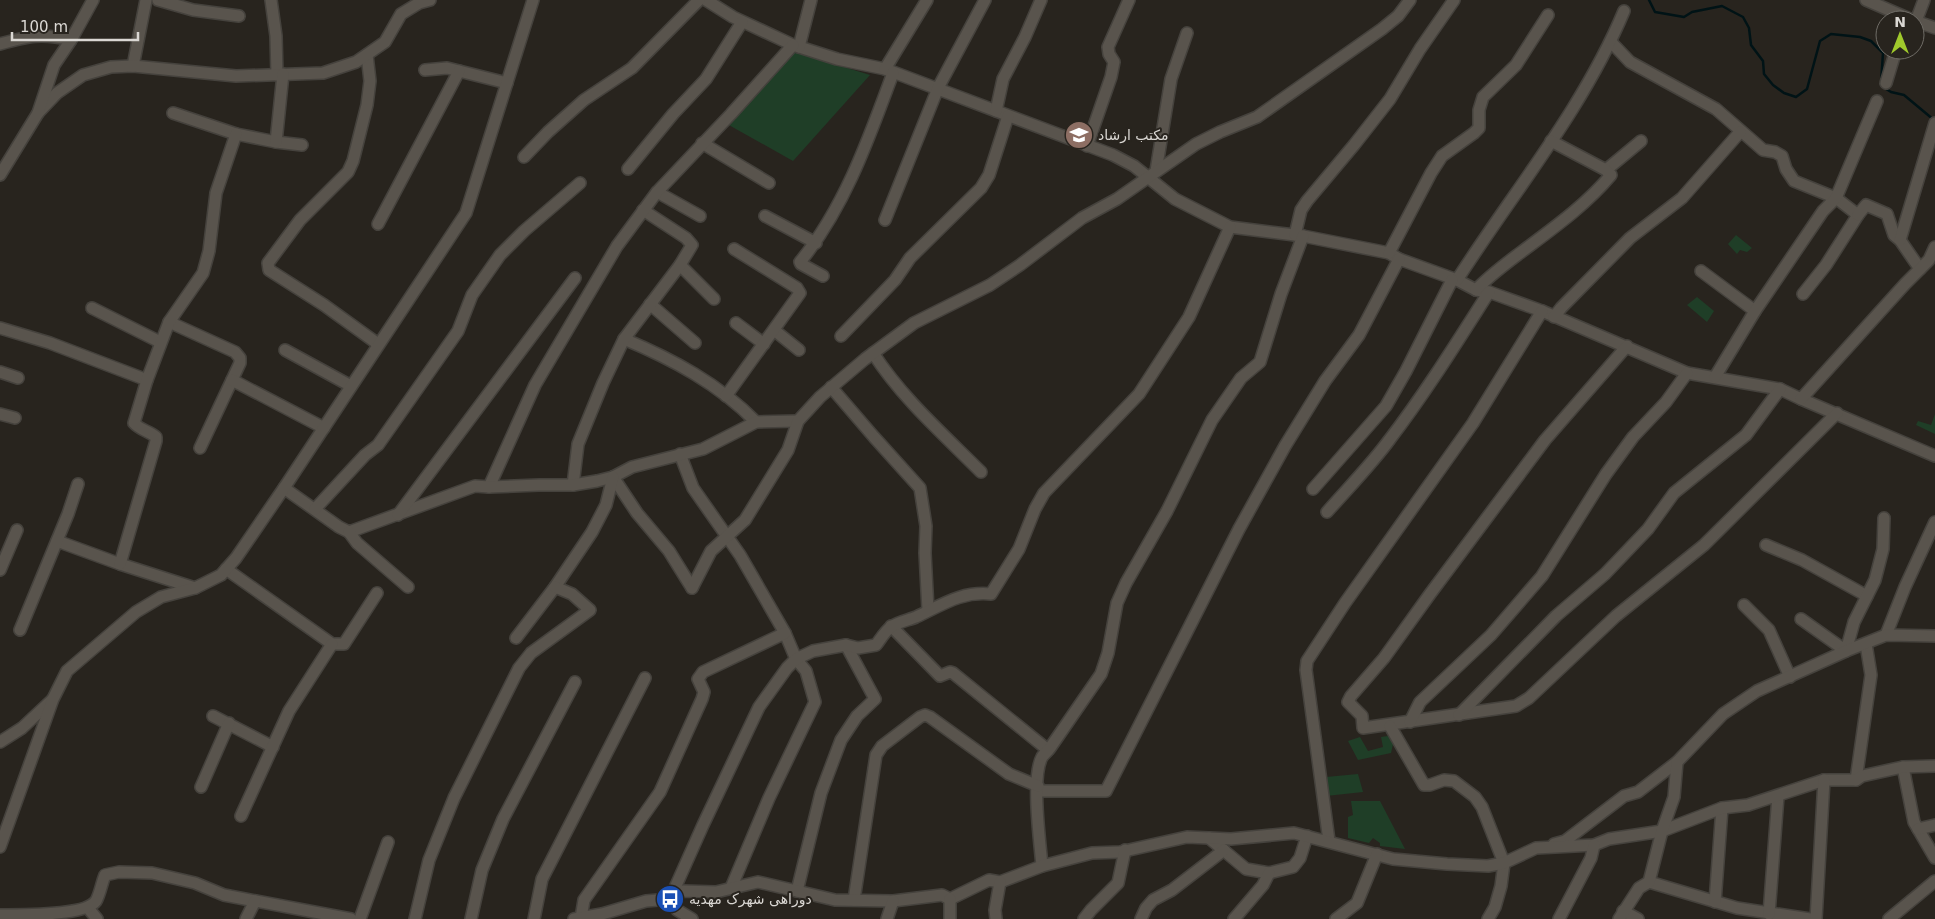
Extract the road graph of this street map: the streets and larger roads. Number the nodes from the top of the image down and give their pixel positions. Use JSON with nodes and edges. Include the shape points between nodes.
{"nodes":[{"id":1,"x":93,"y":0,"type":"edge"},
{"id":2,"x":146,"y":0,"type":"edge"},
{"id":3,"x":158,"y":0,"type":"edge"},
{"id":4,"x":271,"y":0,"type":"edge"},
{"id":5,"x":430,"y":0,"type":"edge"},
{"id":6,"x":533,"y":0,"type":"edge"},
{"id":7,"x":699,"y":0,"type":"edge"},
{"id":8,"x":706,"y":0,"type":"edge"},
{"id":9,"x":811,"y":0,"type":"edge"},
{"id":10,"x":927,"y":0,"type":"edge"},
{"id":11,"x":985,"y":0,"type":"edge"},
{"id":12,"x":1041,"y":0,"type":"edge"},
{"id":13,"x":1129,"y":0,"type":"edge"},
{"id":14,"x":1410,"y":0,"type":"edge"},
{"id":15,"x":1454,"y":0,"type":"edge"},
{"id":16,"x":1866,"y":0,"type":"edge"},
{"id":17,"x":1888,"y":10,"type":"edge"},
{"id":18,"x":1624,"y":11,"type":"dead end"},
{"id":19,"x":1548,"y":15,"type":"dead end"},
{"id":20,"x":239,"y":16,"type":"dead end"},
{"id":21,"x":742,"y":22,"type":"junction"},
{"id":22,"x":1187,"y":34,"type":"dead end"},
{"id":23,"x":71,"y":40,"type":"junction"},
{"id":24,"x":1611,"y":42,"type":"junction"},
{"id":25,"x":0,"y":44,"type":"edge"},
{"id":26,"x":796,"y":46,"type":"junction"},
{"id":27,"x":366,"y":55,"type":"junction"},
{"id":28,"x":1893,"y":60,"type":"edge"},
{"id":29,"x":132,"y":66,"type":"junction"},
{"id":30,"x":424,"y":70,"type":"dead end"},
{"id":31,"x":459,"y":71,"type":"junction"},
{"id":32,"x":889,"y":71,"type":"junction"},
{"id":33,"x":280,"y":75,"type":"junction"},
{"id":34,"x":506,"y":83,"type":"junction"},
{"id":35,"x":1886,"y":83,"type":"dead end"},
{"id":36,"x":938,"y":88,"type":"junction"},
{"id":37,"x":1877,"y":101,"type":"dead end"},
{"id":38,"x":996,"y":111,"type":"junction"},
{"id":39,"x":38,"y":113,"type":"junction"},
{"id":40,"x":173,"y":113,"type":"dead end"},
{"id":41,"x":1008,"y":116,"type":"junction"},
{"id":42,"x":1934,"y":128,"type":"edge"},
{"id":43,"x":1740,"y":132,"type":"junction"},
{"id":44,"x":236,"y":134,"type":"junction"},
{"id":45,"x":1551,"y":141,"type":"junction"},
{"id":46,"x":1641,"y":141,"type":"dead end"},
{"id":47,"x":276,"y":142,"type":"junction"},
{"id":48,"x":702,"y":143,"type":"junction"},
{"id":49,"x":302,"y":145,"type":"dead end"},
{"id":50,"x":1086,"y":146,"type":"junction"},
{"id":51,"x":524,"y":157,"type":"dead end"},
{"id":52,"x":2,"y":167,"type":"edge"},
{"id":53,"x":628,"y":169,"type":"dead end"},
{"id":54,"x":1606,"y":170,"type":"junction"},
{"id":55,"x":1152,"y":174,"type":"junction"},
{"id":56,"x":580,"y":182,"type":"dead end"},
{"id":57,"x":770,"y":182,"type":"dead end"},
{"id":58,"x":657,"y":192,"type":"junction"},
{"id":59,"x":1836,"y":198,"type":"junction"},
{"id":60,"x":643,"y":210,"type":"junction"},
{"id":61,"x":1858,"y":215,"type":"junction"},
{"id":62,"x":700,"y":216,"type":"dead end"},
{"id":63,"x":765,"y":216,"type":"dead end"},
{"id":64,"x":886,"y":220,"type":"dead end"},
{"id":65,"x":378,"y":224,"type":"dead end"},
{"id":66,"x":1230,"y":227,"type":"junction"},
{"id":67,"x":1299,"y":236,"type":"junction"},
{"id":68,"x":1900,"y":240,"type":"junction"},
{"id":69,"x":816,"y":243,"type":"junction"},
{"id":70,"x":1935,"y":247,"type":"edge"},
{"id":71,"x":734,"y":248,"type":"dead end"},
{"id":72,"x":1394,"y":256,"type":"junction"},
{"id":73,"x":801,"y":264,"type":"junction"},
{"id":74,"x":680,"y":265,"type":"junction"},
{"id":75,"x":1920,"y":269,"type":"junction"},
{"id":76,"x":1701,"y":271,"type":"dead end"},
{"id":77,"x":823,"y":276,"type":"dead end"},
{"id":78,"x":575,"y":278,"type":"dead end"},
{"id":79,"x":1455,"y":280,"type":"junction"},
{"id":80,"x":790,"y":283,"type":"junction"},
{"id":81,"x":1476,"y":290,"type":"junction"},
{"id":82,"x":1489,"y":292,"type":"junction"},
{"id":83,"x":1803,"y":294,"type":"dead end"},
{"id":84,"x":714,"y":299,"type":"dead end"},
{"id":85,"x":650,"y":304,"type":"junction"},
{"id":86,"x":92,"y":308,"type":"dead end"},
{"id":87,"x":1542,"y":311,"type":"junction"},
{"id":88,"x":1755,"y":311,"type":"junction"},
{"id":89,"x":1554,"y":317,"type":"junction"},
{"id":90,"x":169,"y":322,"type":"junction"},
{"id":91,"x":736,"y":323,"type":"dead end"},
{"id":92,"x":0,"y":328,"type":"edge"},
{"id":93,"x":774,"y":330,"type":"junction"},
{"id":94,"x":841,"y":336,"type":"dead end"},
{"id":95,"x":624,"y":339,"type":"junction"},
{"id":96,"x":160,"y":342,"type":"junction"},
{"id":97,"x":378,"y":344,"type":"junction"},
{"id":98,"x":695,"y":344,"type":"dead end"},
{"id":99,"x":764,"y":344,"type":"junction"},
{"id":100,"x":1627,"y":346,"type":"junction"},
{"id":101,"x":285,"y":350,"type":"dead end"},
{"id":102,"x":799,"y":350,"type":"dead end"},
{"id":103,"x":873,"y":353,"type":"junction"},
{"id":104,"x":0,"y":372,"type":"edge"},
{"id":105,"x":1687,"y":373,"type":"junction"},
{"id":106,"x":18,"y":378,"type":"dead end"},
{"id":107,"x":1715,"y":378,"type":"junction"},
{"id":108,"x":147,"y":380,"type":"junction"},
{"id":109,"x":232,"y":380,"type":"junction"},
{"id":110,"x":351,"y":386,"type":"junction"},
{"id":111,"x":831,"y":387,"type":"junction"},
{"id":112,"x":1780,"y":389,"type":"junction"},
{"id":113,"x":726,"y":396,"type":"junction"},
{"id":114,"x":1801,"y":399,"type":"junction"},
{"id":115,"x":1837,"y":413,"type":"junction"},
{"id":116,"x":0,"y":414,"type":"edge"},
{"id":117,"x":15,"y":418,"type":"dead end"},
{"id":118,"x":798,"y":421,"type":"junction"},
{"id":119,"x":756,"y":422,"type":"junction"},
{"id":120,"x":324,"y":428,"type":"junction"},
{"id":121,"x":200,"y":448,"type":"dead end"},
{"id":122,"x":680,"y":454,"type":"junction"},
{"id":123,"x":1935,"y":456,"type":"edge"},
{"id":124,"x":981,"y":472,"type":"dead end"},
{"id":125,"x":613,"y":477,"type":"junction"},
{"id":126,"x":78,"y":484,"type":"dead end"},
{"id":127,"x":573,"y":485,"type":"junction"},
{"id":128,"x":284,"y":488,"type":"junction"},
{"id":129,"x":489,"y":488,"type":"junction"},
{"id":130,"x":1313,"y":489,"type":"dead end"},
{"id":131,"x":314,"y":509,"type":"junction"},
{"id":132,"x":1327,"y":512,"type":"dead end"},
{"id":133,"x":398,"y":515,"type":"junction"},
{"id":134,"x":1884,"y":518,"type":"dead end"},
{"id":135,"x":1935,"y":522,"type":"edge"},
{"id":136,"x":18,"y":530,"type":"dead end"},
{"id":137,"x":349,"y":532,"type":"junction"},
{"id":138,"x":726,"y":536,"type":"junction"},
{"id":139,"x":57,"y":540,"type":"junction"},
{"id":140,"x":1766,"y":545,"type":"dead end"},
{"id":141,"x":120,"y":564,"type":"junction"},
{"id":142,"x":226,"y":569,"type":"junction"},
{"id":143,"x":0,"y":570,"type":"edge"},
{"id":144,"x":408,"y":587,"type":"dead end"},
{"id":145,"x":555,"y":587,"type":"junction"},
{"id":146,"x":195,"y":588,"type":"junction"},
{"id":147,"x":377,"y":593,"type":"dead end"},
{"id":148,"x":1867,"y":596,"type":"junction"},
{"id":149,"x":1744,"y":605,"type":"dead end"},
{"id":150,"x":928,"y":610,"type":"junction"},
{"id":151,"x":1801,"y":619,"type":"dead end"},
{"id":152,"x":891,"y":626,"type":"junction"},
{"id":153,"x":20,"y":630,"type":"dead end"},
{"id":154,"x":785,"y":633,"type":"junction"},
{"id":155,"x":1886,"y":635,"type":"junction"},
{"id":156,"x":1935,"y":636,"type":"edge"},
{"id":157,"x":516,"y":638,"type":"dead end"},
{"id":158,"x":332,"y":644,"type":"junction"},
{"id":159,"x":1866,"y":644,"type":"junction"},
{"id":160,"x":846,"y":645,"type":"junction"},
{"id":161,"x":1846,"y":651,"type":"junction"},
{"id":162,"x":796,"y":659,"type":"junction"},
{"id":163,"x":1790,"y":677,"type":"junction"},
{"id":164,"x":645,"y":678,"type":"dead end"},
{"id":165,"x":575,"y":682,"type":"dead end"},
{"id":166,"x":53,"y":699,"type":"junction"},
{"id":167,"x":1459,"y":715,"type":"junction"},
{"id":168,"x":214,"y":716,"type":"dead end"},
{"id":169,"x":1410,"y":722,"type":"junction"},
{"id":170,"x":229,"y":723,"type":"junction"},
{"id":171,"x":1390,"y":726,"type":"junction"},
{"id":172,"x":0,"y":742,"type":"edge"},
{"id":173,"x":273,"y":747,"type":"junction"},
{"id":174,"x":1048,"y":750,"type":"junction"},
{"id":175,"x":1677,"y":762,"type":"junction"},
{"id":176,"x":1935,"y":766,"type":"edge"},
{"id":177,"x":1904,"y":767,"type":"junction"},
{"id":178,"x":1824,"y":780,"type":"junction"},
{"id":179,"x":1856,"y":780,"type":"junction"},
{"id":180,"x":201,"y":787,"type":"dead end"},
{"id":181,"x":1038,"y":788,"type":"junction"},
{"id":182,"x":1778,"y":796,"type":"junction"},
{"id":183,"x":1722,"y":808,"type":"junction"},
{"id":184,"x":240,"y":816,"type":"dead end"},
{"id":185,"x":1935,"y":825,"type":"edge"},
{"id":186,"x":1918,"y":829,"type":"junction"},
{"id":187,"x":1662,"y":831,"type":"junction"},
{"id":188,"x":1307,"y":836,"type":"junction"},
{"id":189,"x":1209,"y":838,"type":"junction"},
{"id":190,"x":1329,"y":841,"type":"junction"},
{"id":191,"x":388,"y":842,"type":"dead end"},
{"id":192,"x":1594,"y":846,"type":"junction"},
{"id":193,"x":0,"y":847,"type":"edge"},
{"id":194,"x":1536,"y":848,"type":"junction"},
{"id":195,"x":1125,"y":850,"type":"junction"},
{"id":196,"x":1224,"y":850,"type":"junction"},
{"id":197,"x":1377,"y":854,"type":"junction"},
{"id":198,"x":1935,"y":858,"type":"edge"},
{"id":199,"x":1504,"y":863,"type":"junction"},
{"id":200,"x":1042,"y":866,"type":"junction"},
{"id":201,"x":1268,"y":873,"type":"junction"},
{"id":202,"x":1935,"y":881,"type":"edge"},
{"id":203,"x":1000,"y":882,"type":"junction"},
{"id":204,"x":1649,"y":882,"type":"junction"},
{"id":205,"x":731,"y":888,"type":"junction"},
{"id":206,"x":797,"y":891,"type":"junction"},
{"id":207,"x":670,"y":899,"type":"junction"},
{"id":208,"x":950,"y":899,"type":"junction"},
{"id":209,"x":854,"y":900,"type":"junction"},
{"id":210,"x":255,"y":901,"type":"junction"},
{"id":211,"x":894,"y":901,"type":"junction"},
{"id":212,"x":1715,"y":902,"type":"junction"},
{"id":213,"x":88,"y":908,"type":"junction"},
{"id":214,"x":1735,"y":914,"type":"edge"},
{"id":215,"x":1769,"y":914,"type":"junction"},
{"id":216,"x":0,"y":915,"type":"edge"},
{"id":217,"x":302,"y":915,"type":"edge"},
{"id":218,"x":1621,"y":915,"type":"edge"},
{"id":219,"x":48,"y":916,"type":"edge"},
{"id":220,"x":583,"y":918,"type":"edge"},
{"id":221,"x":1795,"y":918,"type":"edge"},
{"id":222,"x":97,"y":919,"type":"edge"},
{"id":223,"x":246,"y":919,"type":"edge"},
{"id":224,"x":351,"y":919,"type":"edge"},
{"id":225,"x":360,"y":919,"type":"edge"},
{"id":226,"x":415,"y":919,"type":"edge"},
{"id":227,"x":471,"y":919,"type":"edge"},
{"id":228,"x":534,"y":919,"type":"edge"},
{"id":229,"x":692,"y":919,"type":"edge"},
{"id":230,"x":887,"y":919,"type":"edge"},
{"id":231,"x":950,"y":919,"type":"edge"},
{"id":232,"x":996,"y":919,"type":"edge"},
{"id":233,"x":1084,"y":919,"type":"edge"},
{"id":234,"x":1141,"y":919,"type":"edge"},
{"id":235,"x":1234,"y":919,"type":"edge"},
{"id":236,"x":1336,"y":919,"type":"edge"},
{"id":237,"x":1488,"y":919,"type":"edge"},
{"id":238,"x":1559,"y":919,"type":"edge"},
{"id":239,"x":1638,"y":919,"type":"edge"},
{"id":240,"x":1810,"y":919,"type":"edge"},
{"id":241,"x":1816,"y":919,"type":"edge"},
{"id":242,"x":1890,"y":919,"type":"edge"}],
"edges":[{"from":1,"to":23,"type":"street"},
{"from":2,"to":29,"type":"street"},
{"from":3,"to":20,"type":"street","via":[[193,10]]},
{"from":4,"to":33,"type":"street"},
{"from":5,"to":27,"type":"street","via":[[401,14],[385,42]]},
{"from":6,"to":34,"type":"street"},
{"from":7,"to":51,"type":"street","via":[[632,68],[584,100]]},
{"from":8,"to":21,"type":"street"},
{"from":9,"to":26,"type":"street"},
{"from":10,"to":32,"type":"street"},
{"from":11,"to":36,"type":"street"},
{"from":12,"to":38,"type":"street","via":[[1003,79]]},
{"from":13,"to":50,"type":"street","via":[[1108,47],[1114,62],[1111,77]]},
{"from":14,"to":55,"type":"street","via":[[1382,29],[1257,118],[1196,144]]},
{"from":15,"to":67,"type":"street","via":[[1390,99],[1307,201],[1302,210]]},
{"from":16,"to":17,"type":"street"},
{"from":18,"to":24,"type":"street"},
{"from":19,"to":72,"type":"street","via":[[1516,65],[1483,97],[1479,128],[1442,156],[1431,173]]},
{"from":21,"to":26,"type":"street"},
{"from":21,"to":53,"type":"street","via":[[706,79],[672,114]]},
{"from":22,"to":55,"type":"street","via":[[1170,79]]},
{"from":23,"to":25,"type":"street","via":[[50,35],[30,36]]},
{"from":23,"to":39,"type":"street","via":[[54,65]]},
{"from":24,"to":43,"type":"street","via":[[1630,62],[1716,109]]},
{"from":24,"to":45,"type":"street"},
{"from":26,"to":32,"type":"street"},
{"from":26,"to":48,"type":"street"},
{"from":27,"to":33,"type":"street","via":[[356,62],[323,73]]},
{"from":27,"to":97,"type":"street","via":[[370,81],[367,105],[348,172],[300,220],[268,263],[269,270]]},
{"from":28,"to":35,"type":"street"},
{"from":29,"to":33,"type":"street","via":[[236,76]]},
{"from":29,"to":39,"type":"street","via":[[111,67],[83,75],[57,93]]},
{"from":30,"to":31,"type":"street","via":[[447,68]]},
{"from":31,"to":34,"type":"street"},
{"from":31,"to":65,"type":"street"},
{"from":32,"to":36,"type":"street"},
{"from":32,"to":69,"type":"street","via":[[872,128],[846,188]]},
{"from":33,"to":47,"type":"street"},
{"from":34,"to":97,"type":"street","via":[[466,213]]},
{"from":36,"to":38,"type":"street"},
{"from":36,"to":64,"type":"street"},
{"from":37,"to":59,"type":"street"},
{"from":38,"to":41,"type":"street"},
{"from":39,"to":52,"type":"street"},
{"from":40,"to":44,"type":"street"},
{"from":41,"to":50,"type":"street"},
{"from":41,"to":94,"type":"street","via":[[989,174],[981,188],[910,258],[895,280]]},
{"from":42,"to":68,"type":"street"},
{"from":43,"to":59,"type":"street","via":[[1763,150],[1782,156],[1794,181]]},
{"from":43,"to":89,"type":"street","via":[[1682,198],[1630,238]]},
{"from":44,"to":47,"type":"street"},
{"from":44,"to":90,"type":"street","via":[[216,193],[203,273]]},
{"from":45,"to":54,"type":"street"},
{"from":45,"to":79,"type":"street"},
{"from":46,"to":54,"type":"street"},
{"from":47,"to":49,"type":"street"},
{"from":48,"to":57,"type":"street"},
{"from":48,"to":58,"type":"street"},
{"from":50,"to":55,"type":"street"},
{"from":54,"to":81,"type":"street","via":[[1611,175],[1591,196]]},
{"from":55,"to":66,"type":"street","via":[[1175,199]]},
{"from":55,"to":103,"type":"street","via":[[1117,199],[1082,218],[990,285],[914,323]]},
{"from":56,"to":131,"type":"street","via":[[500,255],[472,295],[458,331],[378,445]]},
{"from":58,"to":60,"type":"street"},
{"from":58,"to":62,"type":"street"},
{"from":59,"to":61,"type":"street"},
{"from":59,"to":88,"type":"street"},
{"from":60,"to":74,"type":"street","via":[[692,245]]},
{"from":60,"to":129,"type":"street","via":[[617,246],[535,385]]},
{"from":61,"to":68,"type":"street","via":[[1866,205],[1887,214],[1894,235]]},
{"from":61,"to":83,"type":"street"},
{"from":63,"to":69,"type":"street"},
{"from":66,"to":67,"type":"street"},
{"from":66,"to":150,"type":"street","via":[[1189,317],[1154,371],[1138,394],[1044,493],[1018,549],[991,594],[964,596]]},
{"from":67,"to":72,"type":"street"},
{"from":67,"to":174,"type":"street","via":[[1260,362],[1240,378],[1212,420],[1167,512],[1120,596],[1101,674]]},
{"from":68,"to":75,"type":"street"},
{"from":69,"to":73,"type":"street"},
{"from":70,"to":75,"type":"street"},
{"from":71,"to":80,"type":"street"},
{"from":72,"to":79,"type":"street"},
{"from":72,"to":181,"type":"street","via":[[1359,335],[1325,381],[1244,520],[1106,791]]},
{"from":73,"to":77,"type":"street"},
{"from":73,"to":80,"type":"street"},
{"from":74,"to":84,"type":"street"},
{"from":74,"to":85,"type":"street"},
{"from":75,"to":114,"type":"street"},
{"from":76,"to":88,"type":"street"},
{"from":78,"to":133,"type":"street"},
{"from":79,"to":81,"type":"street"},
{"from":79,"to":130,"type":"street","via":[[1386,406]]},
{"from":80,"to":93,"type":"street","via":[[800,293]]},
{"from":81,"to":82,"type":"street"},
{"from":82,"to":87,"type":"street"},
{"from":82,"to":132,"type":"street","via":[[1390,440]]},
{"from":85,"to":95,"type":"street"},
{"from":85,"to":98,"type":"street"},
{"from":86,"to":96,"type":"street"},
{"from":87,"to":89,"type":"street"},
{"from":87,"to":190,"type":"street","via":[[1473,423],[1307,661]]},
{"from":88,"to":107,"type":"street"},
{"from":89,"to":100,"type":"street"},
{"from":90,"to":96,"type":"street"},
{"from":90,"to":109,"type":"street","via":[[235,352],[240,363]]},
{"from":91,"to":99,"type":"street"},
{"from":92,"to":108,"type":"street"},
{"from":93,"to":99,"type":"street"},
{"from":93,"to":102,"type":"street"},
{"from":95,"to":113,"type":"street","via":[[686,367]]},
{"from":95,"to":127,"type":"street","via":[[578,444]]},
{"from":96,"to":108,"type":"street"},
{"from":97,"to":110,"type":"street"},
{"from":99,"to":113,"type":"street"},
{"from":100,"to":105,"type":"street"},
{"from":100,"to":171,"type":"street","via":[[1545,440],[1384,658],[1351,696],[1348,702],[1362,716],[1364,728]]},
{"from":101,"to":110,"type":"street"},
{"from":103,"to":111,"type":"street"},
{"from":103,"to":124,"type":"street","via":[[887,375]]},
{"from":104,"to":106,"type":"street"},
{"from":105,"to":107,"type":"street"},
{"from":105,"to":169,"type":"street","via":[[1606,474],[1542,576],[1491,634],[1420,702]]},
{"from":107,"to":112,"type":"street"},
{"from":108,"to":141,"type":"street","via":[[134,423],[154,435],[156,441]]},
{"from":109,"to":120,"type":"street"},
{"from":109,"to":121,"type":"street"},
{"from":110,"to":120,"type":"street"},
{"from":111,"to":118,"type":"street"},
{"from":111,"to":150,"type":"street","via":[[920,488],[926,526]]},
{"from":112,"to":114,"type":"street"},
{"from":112,"to":167,"type":"street","via":[[1746,435],[1674,493],[1648,529],[1611,568],[1556,616]]},
{"from":113,"to":119,"type":"street"},
{"from":114,"to":115,"type":"street"},
{"from":115,"to":123,"type":"street"},
{"from":115,"to":167,"type":"street","via":[[1704,545],[1616,616],[1529,698],[1516,706]]},
{"from":116,"to":117,"type":"street"},
{"from":118,"to":119,"type":"street"},
{"from":118,"to":138,"type":"street","via":[[788,450],[745,520]]},
{"from":119,"to":122,"type":"street","via":[[703,449]]},
{"from":120,"to":128,"type":"street"},
{"from":122,"to":125,"type":"street","via":[[632,467]]},
{"from":122,"to":138,"type":"street","via":[[693,488]]},
{"from":125,"to":127,"type":"street"},
{"from":125,"to":138,"type":"street","via":[[637,513],[669,551],[692,588],[712,551]]},
{"from":125,"to":145,"type":"street","via":[[606,505]]},
{"from":126,"to":139,"type":"street"},
{"from":127,"to":129,"type":"street"},
{"from":128,"to":131,"type":"street"},
{"from":128,"to":142,"type":"street"},
{"from":129,"to":133,"type":"street","via":[[475,486]]},
{"from":131,"to":137,"type":"street"},
{"from":133,"to":137,"type":"street"},
{"from":134,"to":148,"type":"street","via":[[1883,549]]},
{"from":135,"to":155,"type":"street"},
{"from":136,"to":143,"type":"street"},
{"from":137,"to":144,"type":"street"},
{"from":138,"to":154,"type":"street"},
{"from":139,"to":141,"type":"street"},
{"from":139,"to":153,"type":"street"},
{"from":140,"to":148,"type":"street","via":[[1802,560]]},
{"from":141,"to":146,"type":"street"},
{"from":142,"to":146,"type":"street","via":[[221,575]]},
{"from":142,"to":158,"type":"street"},
{"from":145,"to":157,"type":"street"},
{"from":145,"to":226,"type":"street","via":[[572,594],[590,610],[531,653],[519,668],[454,798],[429,860]]},
{"from":146,"to":166,"type":"street","via":[[161,597],[136,612],[67,672]]},
{"from":147,"to":158,"type":"street","via":[[344,644]]},
{"from":148,"to":161,"type":"street","via":[[1854,622]]},
{"from":149,"to":163,"type":"street","via":[[1769,630]]},
{"from":150,"to":152,"type":"street"},
{"from":151,"to":161,"type":"street"},
{"from":152,"to":160,"type":"street","via":[[876,645],[858,648]]},
{"from":152,"to":174,"type":"street","via":[[940,676],[953,673]]},
{"from":154,"to":162,"type":"street"},
{"from":154,"to":220,"type":"street","via":[[703,672],[698,679],[704,692],[702,699],[660,792],[584,900]]},
{"from":155,"to":156,"type":"street"},
{"from":155,"to":159,"type":"street"},
{"from":158,"to":173,"type":"street","via":[[289,711]]},
{"from":159,"to":161,"type":"street"},
{"from":159,"to":179,"type":"street","via":[[1871,675]]},
{"from":160,"to":162,"type":"street","via":[[813,651]]},
{"from":160,"to":206,"type":"street","via":[[875,698],[857,716],[841,740],[822,793]]},
{"from":161,"to":163,"type":"street"},
{"from":162,"to":205,"type":"street","via":[[806,671],[815,702]]},
{"from":162,"to":207,"type":"street","via":[[760,707]]},
{"from":163,"to":175,"type":"street","via":[[1757,691],[1723,714]]},
{"from":164,"to":228,"type":"street","via":[[542,879]]},
{"from":165,"to":227,"type":"street","via":[[503,819],[482,870]]},
{"from":166,"to":172,"type":"street","via":[[22,728]]},
{"from":166,"to":193,"type":"street"},
{"from":167,"to":169,"type":"street"},
{"from":168,"to":170,"type":"street"},
{"from":169,"to":171,"type":"street"},
{"from":170,"to":173,"type":"street"},
{"from":170,"to":180,"type":"street"},
{"from":171,"to":199,"type":"street","via":[[1424,785],[1454,781],[1475,797]]},
{"from":173,"to":184,"type":"street"},
{"from":174,"to":181,"type":"street","via":[[1041,761]]},
{"from":175,"to":187,"type":"street","via":[[1674,797]]},
{"from":175,"to":194,"type":"street","via":[[1638,792],[1624,796],[1565,841]]},
{"from":176,"to":177,"type":"street"},
{"from":177,"to":179,"type":"street"},
{"from":177,"to":186,"type":"street"},
{"from":178,"to":179,"type":"street"},
{"from":178,"to":182,"type":"street"},
{"from":178,"to":241,"type":"street"},
{"from":181,"to":200,"type":"street","via":[[1037,818]]},
{"from":181,"to":209,"type":"street","via":[[1009,774],[930,717],[920,717],[882,746],[876,755]]},
{"from":182,"to":183,"type":"street","via":[[1748,805]]},
{"from":182,"to":215,"type":"street"},
{"from":183,"to":187,"type":"street"},
{"from":183,"to":212,"type":"street"},
{"from":185,"to":186,"type":"street"},
{"from":186,"to":198,"type":"street"},
{"from":187,"to":192,"type":"street","via":[[1609,839]]},
{"from":187,"to":204,"type":"street"},
{"from":188,"to":189,"type":"street","via":[[1294,832]]},
{"from":188,"to":190,"type":"street"},
{"from":188,"to":201,"type":"street","via":[[1300,858],[1293,866]]},
{"from":189,"to":195,"type":"street","via":[[1187,837]]},
{"from":189,"to":196,"type":"street"},
{"from":190,"to":197,"type":"street"},
{"from":191,"to":225,"type":"street"},
{"from":192,"to":194,"type":"street"},
{"from":192,"to":238,"type":"street"},
{"from":194,"to":199,"type":"street"},
{"from":195,"to":200,"type":"street","via":[[1092,853]]},
{"from":195,"to":233,"type":"street","via":[[1118,883]]},
{"from":196,"to":201,"type":"street","via":[[1246,869]]},
{"from":196,"to":234,"type":"street","via":[[1172,890],[1153,900]]},
{"from":197,"to":199,"type":"street","via":[[1392,859],[1447,864],[1488,866]]},
{"from":197,"to":236,"type":"street","via":[[1357,902]]},
{"from":199,"to":237,"type":"street","via":[[1495,907]]},
{"from":200,"to":203,"type":"street"},
{"from":201,"to":235,"type":"street","via":[[1263,885]]},
{"from":202,"to":242,"type":"street"},
{"from":203,"to":208,"type":"street","via":[[989,880]]},
{"from":203,"to":232,"type":"street"},
{"from":204,"to":212,"type":"street"},
{"from":204,"to":218,"type":"street","via":[[1639,888]]},
{"from":205,"to":206,"type":"street","via":[[758,882]]},
{"from":205,"to":207,"type":"street","via":[[716,892],[683,891]]},
{"from":206,"to":209,"type":"street","via":[[835,900]]},
{"from":207,"to":220,"type":"street","via":[[646,901]]},
{"from":207,"to":229,"type":"street","via":[[677,910]]},
{"from":208,"to":211,"type":"street","via":[[942,895]]},
{"from":208,"to":231,"type":"street"},
{"from":209,"to":211,"type":"street"},
{"from":210,"to":213,"type":"street","via":[[152,873],[120,872],[105,874],[96,900]]},
{"from":210,"to":217,"type":"street"},
{"from":210,"to":223,"type":"street"},
{"from":211,"to":230,"type":"street"},
{"from":212,"to":214,"type":"street"},
{"from":213,"to":219,"type":"street"},
{"from":213,"to":222,"type":"street"},
{"from":214,"to":215,"type":"street"},
{"from":215,"to":221,"type":"street"},
{"from":216,"to":219,"type":"street"},
{"from":217,"to":224,"type":"street"},
{"from":218,"to":239,"type":"street"},
{"from":221,"to":240,"type":"street"}]}
